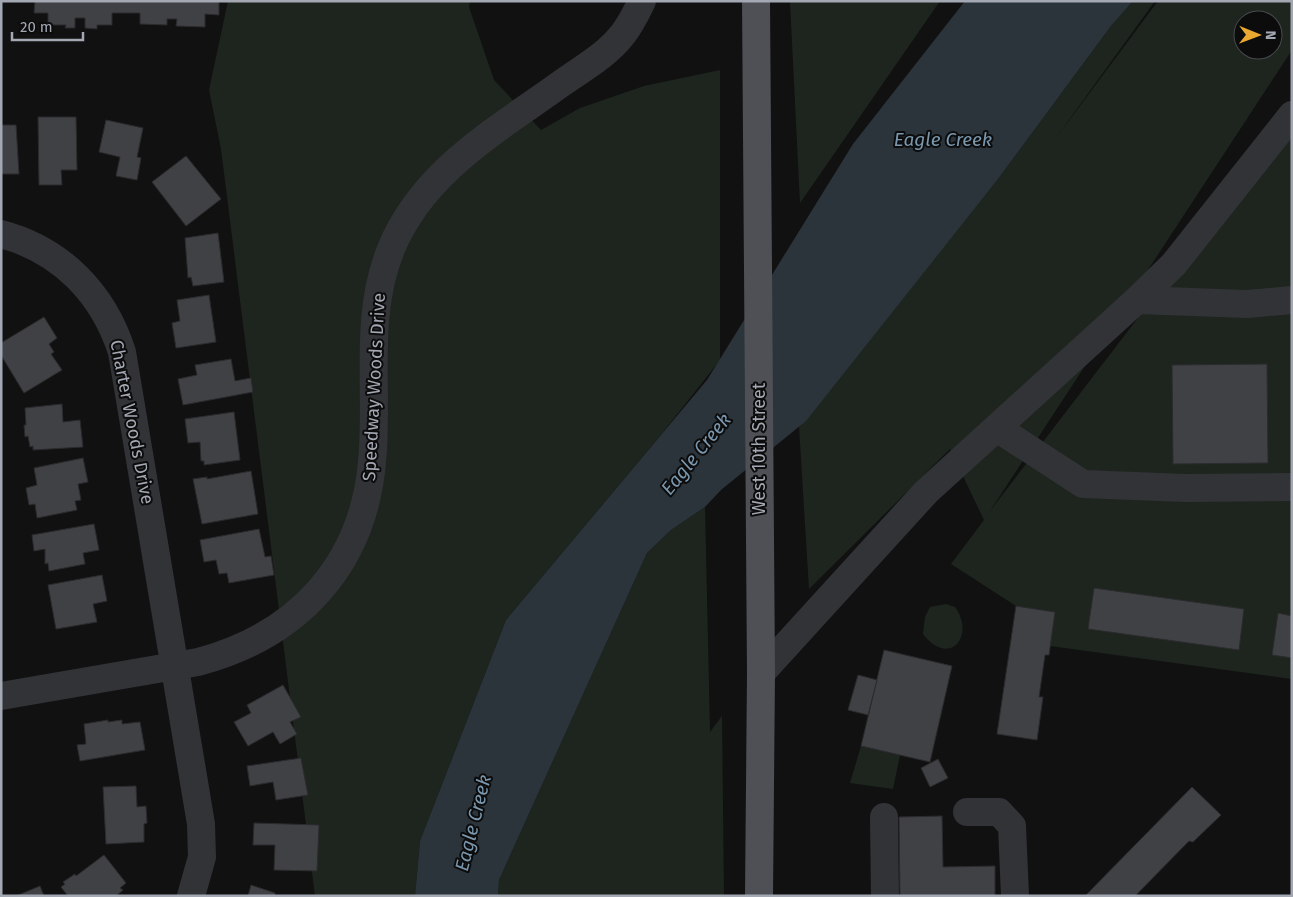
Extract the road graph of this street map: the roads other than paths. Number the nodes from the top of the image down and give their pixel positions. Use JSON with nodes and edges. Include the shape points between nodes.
{"nodes":[{"id":1,"x":642,"y":1,"type":"edge"},
{"id":2,"x":756,"y":1,"type":"edge"},
{"id":3,"x":1292,"y":115,"type":"edge"},
{"id":4,"x":1,"y":234,"type":"edge"},
{"id":5,"x":1137,"y":300,"type":"junction"},
{"id":6,"x":1292,"y":300,"type":"edge"},
{"id":7,"x":997,"y":428,"type":"junction"},
{"id":8,"x":1292,"y":487,"type":"edge"},
{"id":9,"x":174,"y":666,"type":"junction"},
{"id":10,"x":761,"y":673,"type":"junction"},
{"id":11,"x":1,"y":696,"type":"edge"},
{"id":12,"x":967,"y":812,"type":"dead end"},
{"id":13,"x":884,"y":817,"type":"dead end"},
{"id":14,"x":191,"y":896,"type":"edge"},
{"id":15,"x":759,"y":896,"type":"edge"},
{"id":16,"x":885,"y":896,"type":"edge"},
{"id":17,"x":1015,"y":896,"type":"edge"}],
"edges":[{"from":1,"to":9,"type":"street","name":"Speedway Woods Drive","via":[[636,16],[608,50],[466,152],[433,181],[404,221],[381,277],[375,310],[372,463],[368,495],[358,527],[332,575],[295,615],[259,639],[219,656]]},
{"from":2,"to":10,"type":"main road","name":"West 10th Street"},
{"from":3,"to":5,"type":"street","via":[[1174,264]]},
{"from":4,"to":9,"type":"street","name":"Charter Woods Drive","via":[[32,244],[69,268],[105,311],[114,331],[122,352]]},
{"from":5,"to":6,"type":"street","via":[[1247,304]]},
{"from":5,"to":7,"type":"street"},
{"from":7,"to":8,"type":"street","via":[[1084,484],[1186,488]]},
{"from":7,"to":10,"type":"street","via":[[926,492]]},
{"from":9,"to":11,"type":"street","name":"Speedway Woods Drive"},
{"from":9,"to":14,"type":"street","name":"Charter Woods Drive","via":[[202,835],[200,868]]},
{"from":10,"to":15,"type":"main road","name":"West 10th Street"},
{"from":12,"to":17,"type":"street","via":[[998,812],[1012,826]]},
{"from":13,"to":16,"type":"street"}]}
